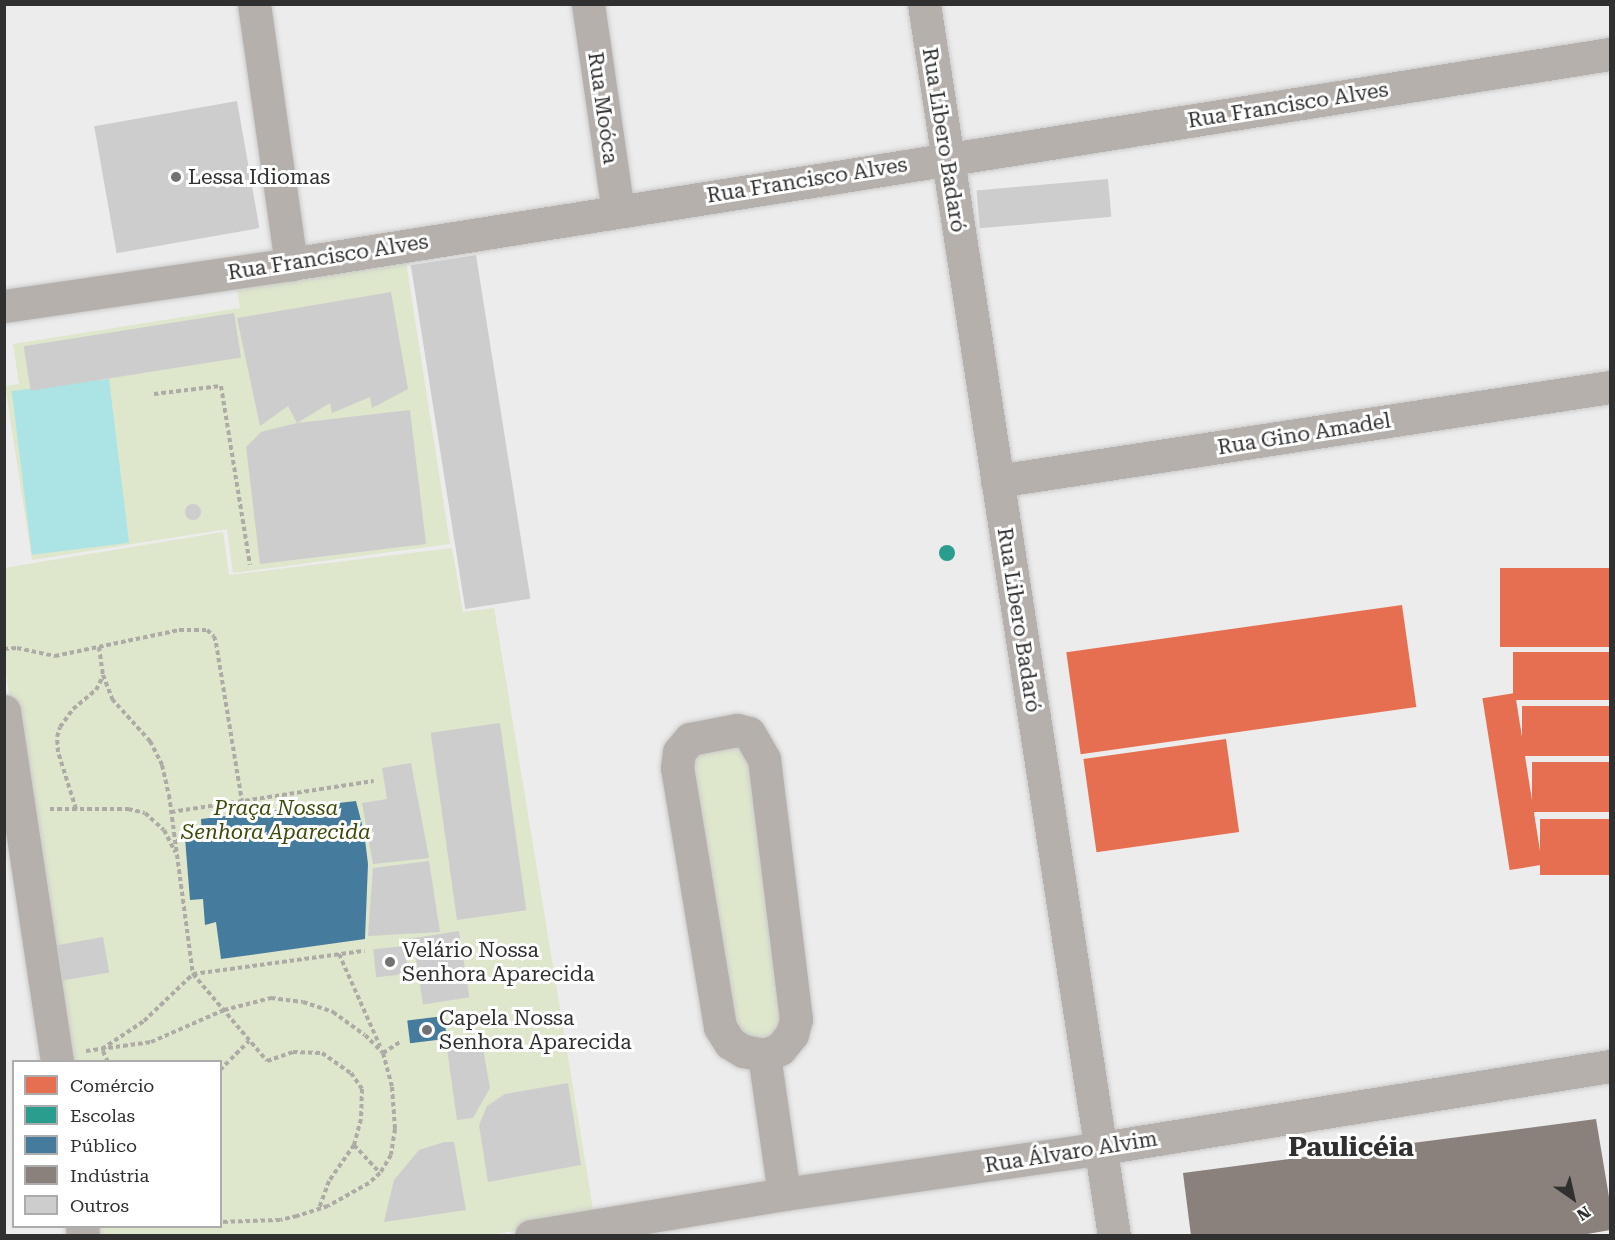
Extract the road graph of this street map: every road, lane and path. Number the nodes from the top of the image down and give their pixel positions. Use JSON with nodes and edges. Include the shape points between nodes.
{"nodes":[{"id":1,"x":254,"y":4,"type":"edge"},
{"id":2,"x":588,"y":4,"type":"edge"},
{"id":3,"x":924,"y":4,"type":"edge"},
{"id":4,"x":1611,"y":54,"type":"edge"},
{"id":5,"x":947,"y":158,"type":"junction"},
{"id":6,"x":618,"y":211,"type":"junction"},
{"id":7,"x":291,"y":264,"type":"junction"},
{"id":8,"x":4,"y":306,"type":"edge"},
{"id":9,"x":1611,"y":387,"type":"edge"},
{"id":10,"x":154,"y":394,"type":"dead end"},
{"id":11,"x":997,"y":481,"type":"junction"},
{"id":12,"x":249,"y":565,"type":"dead end"},
{"id":13,"x":99,"y":647,"type":"junction"},
{"id":14,"x":4,"y":650,"type":"edge"},
{"id":15,"x":103,"y":675,"type":"junction"},
{"id":16,"x":4,"y":711,"type":"edge"},
{"id":17,"x":374,"y":781,"type":"dead end"},
{"id":18,"x":242,"y":801,"type":"junction"},
{"id":19,"x":20,"y":808,"type":"junction"},
{"id":20,"x":76,"y":809,"type":"junction"},
{"id":21,"x":171,"y":812,"type":"junction"},
{"id":22,"x":178,"y":862,"type":"junction"},
{"id":23,"x":364,"y":951,"type":"dead end"},
{"id":24,"x":338,"y":954,"type":"junction"},
{"id":25,"x":194,"y":974,"type":"junction"},
{"id":26,"x":224,"y":1010,"type":"junction"},
{"id":27,"x":249,"y":1041,"type":"junction"},
{"id":28,"x":400,"y":1042,"type":"dead end"},
{"id":29,"x":102,"y":1049,"type":"junction"},
{"id":30,"x":383,"y":1053,"type":"junction"},
{"id":31,"x":764,"y":1055,"type":"junction"},
{"id":32,"x":56,"y":1056,"type":"edge"},
{"id":33,"x":107,"y":1060,"type":"edge"},
{"id":34,"x":1611,"y":1066,"type":"edge"},
{"id":35,"x":222,"y":1069,"type":"edge"},
{"id":36,"x":354,"y":1145,"type":"junction"},
{"id":37,"x":1102,"y":1148,"type":"junction"},
{"id":38,"x":380,"y":1173,"type":"junction"},
{"id":39,"x":784,"y":1194,"type":"junction"},
{"id":40,"x":319,"y":1209,"type":"junction"},
{"id":41,"x":222,"y":1222,"type":"edge"},
{"id":42,"x":531,"y":1236,"type":"edge"},
{"id":43,"x":1114,"y":1236,"type":"edge"}],
"edges":[{"from":1,"to":7,"type":"street"},
{"from":2,"to":6,"type":"street","name":"Rua Moóca"},
{"from":3,"to":5,"type":"street","name":"Rua Libero Badaró"},
{"from":4,"to":5,"type":"street","name":"Rua Francisco Alves"},
{"from":5,"to":6,"type":"street","name":"Rua Francisco Alves"},
{"from":5,"to":11,"type":"street","name":"Rua Libero Badaró"},
{"from":6,"to":7,"type":"street","name":"Rua Francisco Alves"},
{"from":7,"to":8,"type":"street","name":"Rua Francisco Alves"},
{"from":9,"to":11,"type":"street","name":"Rua Gino Amadel"},
{"from":10,"to":12,"type":"path","via":[[221,386]]},
{"from":11,"to":37,"type":"street","name":"Rua Libero Badaró"},
{"from":13,"to":14,"type":"path","via":[[55,656],[16,648]]},
{"from":13,"to":15,"type":"path"},
{"from":13,"to":18,"type":"path","via":[[192,628],[207,630],[214,636]]},
{"from":15,"to":20,"type":"path","via":[[96,690],[73,709],[57,737]]},
{"from":15,"to":21,"type":"path","via":[[112,699],[150,741],[162,765]]},
{"from":16,"to":19,"type":"street"},
{"from":17,"to":18,"type":"path"},
{"from":18,"to":21,"type":"path"},
{"from":19,"to":20,"type":"path"},
{"from":19,"to":32,"type":"street"},
{"from":20,"to":22,"type":"path","via":[[146,813],[164,830]]},
{"from":21,"to":22,"type":"path"},
{"from":22,"to":25,"type":"path"},
{"from":23,"to":24,"type":"path"},
{"from":24,"to":25,"type":"path"},
{"from":24,"to":30,"type":"path"},
{"from":25,"to":26,"type":"path"},
{"from":25,"to":29,"type":"path","via":[[144,1020]]},
{"from":26,"to":27,"type":"path"},
{"from":26,"to":29,"type":"path","via":[[151,1042]]},
{"from":26,"to":30,"type":"path","via":[[271,998],[315,1005],[350,1024]]},
{"from":27,"to":35,"type":"path"},
{"from":27,"to":36,"type":"path","via":[[267,1061],[286,1053],[310,1051],[322,1053],[351,1073],[362,1089],[363,1099]]},
{"from":28,"to":30,"type":"path"},
{"from":29,"to":32,"type":"path"},
{"from":29,"to":33,"type":"path"},
{"from":30,"to":38,"type":"path","via":[[392,1087],[395,1129],[391,1155]]},
{"from":31,"to":31,"type":"street","via":[[780,1048],[792,1034],[796,1019],[764,759],[749,733],[737,729],[690,739],[679,752],[677,768],[720,1027],[730,1043],[743,1051]]},
{"from":31,"to":39,"type":"street"},
{"from":34,"to":37,"type":"street","name":"Rua Álvaro Alvim"},
{"from":36,"to":38,"type":"path"},
{"from":36,"to":40,"type":"path","via":[[329,1181]]},
{"from":37,"to":39,"type":"street","name":"Rua Álvaro Alvim"},
{"from":37,"to":43,"type":"street","name":"Rua Libero Badaró"},
{"from":38,"to":40,"type":"path","via":[[369,1183]]},
{"from":39,"to":42,"type":"street","name":"Rua Álvaro Alvim"},
{"from":40,"to":41,"type":"path","via":[[280,1220]]}]}
